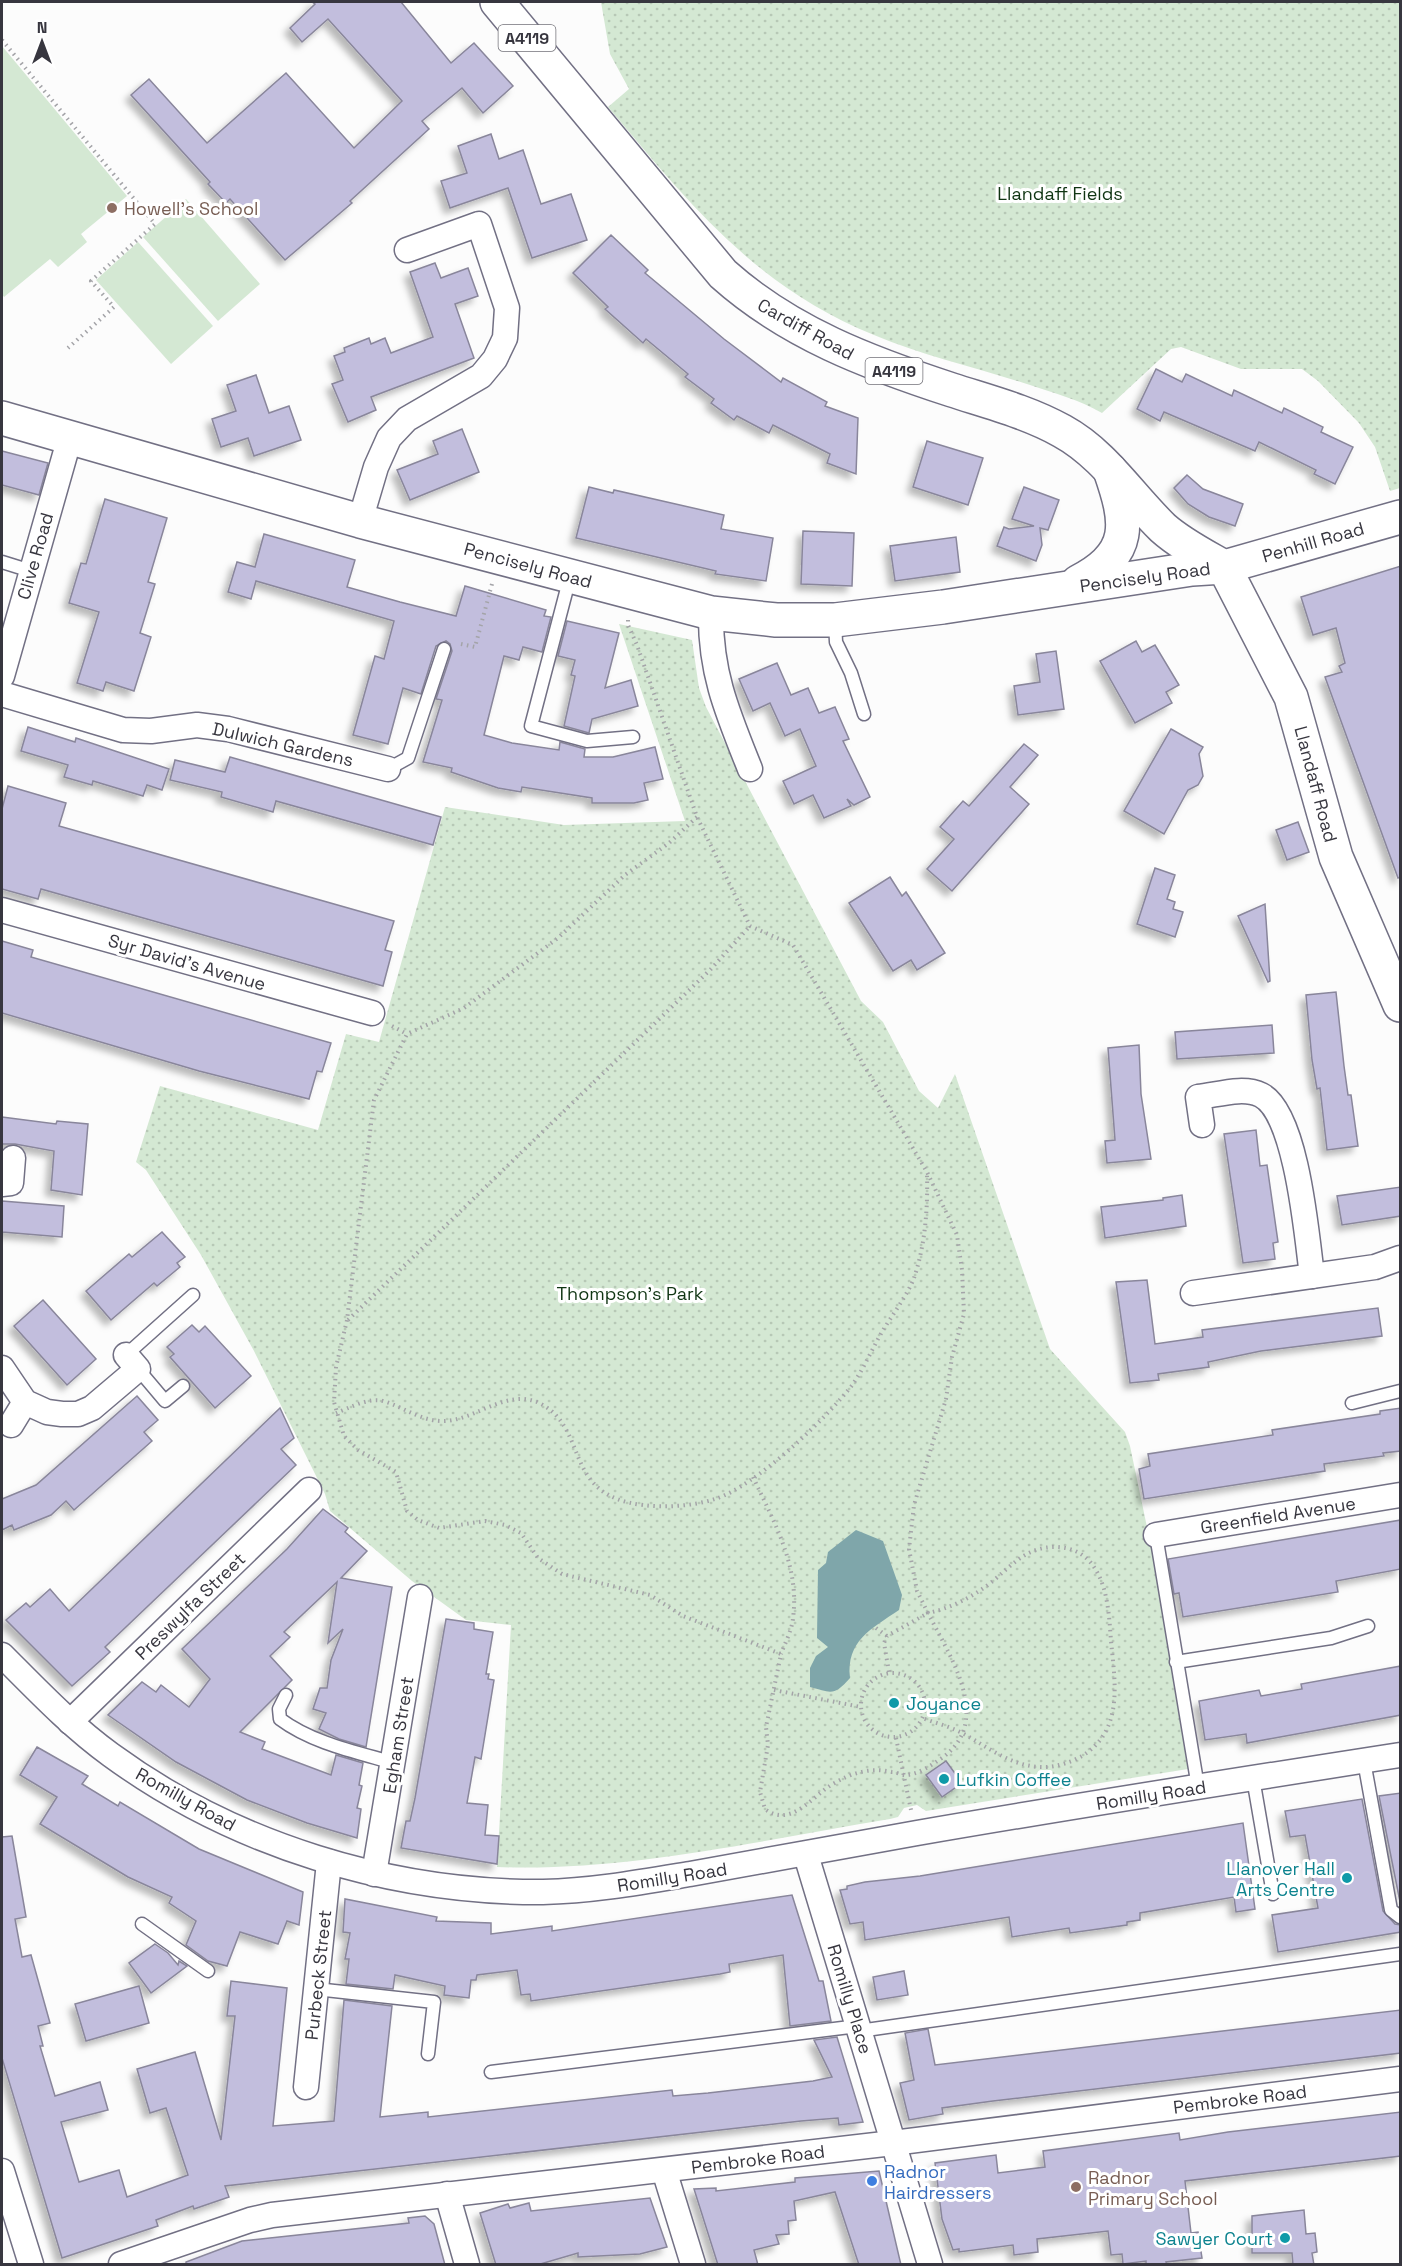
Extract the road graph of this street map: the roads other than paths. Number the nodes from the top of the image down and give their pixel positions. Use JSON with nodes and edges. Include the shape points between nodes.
{"nodes":[{"id":1,"x":497,"y":2,"type":"edge"},
{"id":2,"x":407,"y":250,"type":"dead end"},
{"id":3,"x":2,"y":418,"type":"edge"},
{"id":4,"x":70,"y":437,"type":"junction"},
{"id":5,"x":1110,"y":470,"type":"junction"},
{"id":6,"x":1401,"y":517,"type":"edge"},
{"id":7,"x":360,"y":521,"type":"junction"},
{"id":8,"x":2,"y":562,"type":"edge"},
{"id":9,"x":1224,"y":567,"type":"junction"},
{"id":10,"x":31,"y":571,"type":"junction"},
{"id":11,"x":570,"y":577,"type":"junction"},
{"id":12,"x":1066,"y":588,"type":"junction"},
{"id":13,"x":711,"y":613,"type":"junction"},
{"id":14,"x":835,"y":620,"type":"junction"},
{"id":15,"x":444,"y":649,"type":"road end"},
{"id":16,"x":2,"y":676,"type":"edge"},
{"id":17,"x":2,"y":694,"type":"edge"},
{"id":18,"x":864,"y":714,"type":"dead end"},
{"id":19,"x":633,"y":737,"type":"dead end"},
{"id":20,"x":388,"y":769,"type":"joint"},
{"id":21,"x":750,"y":769,"type":"dead end"},
{"id":22,"x":2,"y":910,"type":"edge"},
{"id":23,"x":1401,"y":1005,"type":"edge"},
{"id":24,"x":372,"y":1013,"type":"dead end"},
{"id":25,"x":1202,"y":1125,"type":"dead end"},
{"id":26,"x":13,"y":1158,"type":"dead end"},
{"id":27,"x":2,"y":1184,"type":"edge"},
{"id":28,"x":1401,"y":1258,"type":"edge"},
{"id":29,"x":1312,"y":1276,"type":"junction"},
{"id":30,"x":1193,"y":1293,"type":"dead end"},
{"id":31,"x":193,"y":1295,"type":"dead end"},
{"id":32,"x":132,"y":1362,"type":"junction"},
{"id":33,"x":2,"y":1368,"type":"edge"},
{"id":34,"x":183,"y":1386,"type":"dead end"},
{"id":35,"x":1401,"y":1391,"type":"edge"},
{"id":36,"x":25,"y":1402,"type":"junction"},
{"id":37,"x":1352,"y":1403,"type":"dead end"},
{"id":38,"x":6,"y":1431,"type":"edge"},
{"id":39,"x":309,"y":1490,"type":"dead end"},
{"id":40,"x":1401,"y":1495,"type":"edge"},
{"id":41,"x":1156,"y":1535,"type":"joint"},
{"id":42,"x":420,"y":1597,"type":"dead end"},
{"id":43,"x":1368,"y":1626,"type":"dead end"},
{"id":44,"x":2,"y":1655,"type":"edge"},
{"id":45,"x":1176,"y":1662,"type":"junction"},
{"id":46,"x":286,"y":1695,"type":"dead end"},
{"id":47,"x":70,"y":1722,"type":"junction"},
{"id":48,"x":1401,"y":1755,"type":"edge"},
{"id":49,"x":1364,"y":1761,"type":"junction"},
{"id":50,"x":394,"y":1763,"type":"junction"},
{"id":51,"x":1252,"y":1778,"type":"junction"},
{"id":52,"x":1198,"y":1787,"type":"junction"},
{"id":53,"x":806,"y":1855,"type":"junction"},
{"id":54,"x":329,"y":1862,"type":"junction"},
{"id":55,"x":374,"y":1874,"type":"junction"},
{"id":56,"x":1273,"y":1894,"type":"dead end"},
{"id":57,"x":1401,"y":1917,"type":"edge"},
{"id":58,"x":142,"y":1924,"type":"dead end"},
{"id":59,"x":1401,"y":1954,"type":"edge"},
{"id":60,"x":208,"y":1971,"type":"dead end"},
{"id":61,"x":316,"y":1989,"type":"junction"},
{"id":62,"x":859,"y":2029,"type":"junction"},
{"id":63,"x":428,"y":2054,"type":"dead end"},
{"id":64,"x":491,"y":2072,"type":"dead end"},
{"id":65,"x":1401,"y":2079,"type":"edge"},
{"id":66,"x":306,"y":2087,"type":"dead end"},
{"id":67,"x":893,"y":2143,"type":"junction"},
{"id":68,"x":664,"y":2170,"type":"junction"},
{"id":69,"x":2,"y":2171,"type":"edge"},
{"id":70,"x":447,"y":2194,"type":"junction"},
{"id":71,"x":31,"y":2265,"type":"edge"},
{"id":72,"x":121,"y":2265,"type":"edge"},
{"id":73,"x":467,"y":2265,"type":"edge"},
{"id":74,"x":693,"y":2265,"type":"edge"},
{"id":75,"x":930,"y":2265,"type":"edge"}],
"edges":[{"from":1,"to":5,"type":"main road","name":"Cardiff Road","number":"A4119","via":[[703,251],[745,294],[849,354],[1060,429],[1096,454]]},
{"from":2,"to":7,"type":"street","via":[[479,224],[507,308],[505,338],[481,376],[407,420],[389,438]]},
{"from":3,"to":4,"type":"main road","name":"Pencisely Road"},
{"from":4,"to":7,"type":"main road","name":"Pencisely Road"},
{"from":4,"to":10,"type":"street","name":"Clive Road"},
{"from":5,"to":9,"type":"main road","name":"Cardiff Road","number":"A4119","via":[[1164,529]]},
{"from":5,"to":12,"type":"main road","name":"Pencisely Road","via":[[1123,517],[1120,543],[1106,565]]},
{"from":6,"to":9,"type":"main road","name":"Penhill Road"},
{"from":7,"to":11,"type":"main road","name":"Pencisely Road"},
{"from":8,"to":10,"type":"lane"},
{"from":9,"to":12,"type":"main road","name":"Pencisely Road"},
{"from":9,"to":23,"type":"main road","name":"Llandaff Road","via":[[1291,697],[1336,857]]},
{"from":10,"to":16,"type":"street","name":"Clive Road"},
{"from":11,"to":13,"type":"main road","name":"Pencisely Road"},
{"from":11,"to":19,"type":"lane","via":[[531,726],[587,741]]},
{"from":12,"to":14,"type":"main road","name":"Pencisely Road"},
{"from":13,"to":14,"type":"main road","name":"Pencisely Road","via":[[776,620]]},
{"from":13,"to":21,"type":"street","via":[[711,642],[721,695]]},
{"from":14,"to":18,"type":"lane","via":[[836,642],[852,673]]},
{"from":15,"to":20,"type":"lane","via":[[408,758]]},
{"from":17,"to":20,"type":"street","name":"Dulwich Gardens","via":[[123,730],[197,726],[228,729]]},
{"from":22,"to":24,"type":"street","name":"Syr David's Avenue"},
{"from":25,"to":29,"type":"street","via":[[1198,1097],[1249,1090],[1273,1106],[1295,1158]]},
{"from":26,"to":27,"type":"street","via":[[11,1183]]},
{"from":28,"to":29,"type":"street","via":[[1375,1267]]},
{"from":29,"to":30,"type":"street"},
{"from":31,"to":32,"type":"lane"},
{"from":32,"to":34,"type":"lane","via":[[165,1401]]},
{"from":32,"to":36,"type":"street","via":[[92,1408],[78,1414],[46,1412]]},
{"from":33,"to":36,"type":"street"},
{"from":35,"to":37,"type":"lane"},
{"from":36,"to":38,"type":"street"},
{"from":39,"to":47,"type":"street","name":"Preswylfa Street"},
{"from":40,"to":41,"type":"street","name":"Greenfield Avenue"},
{"from":41,"to":45,"type":"lane"},
{"from":42,"to":50,"type":"street","name":"Egham Street"},
{"from":43,"to":45,"type":"lane","via":[[1330,1638]]},
{"from":44,"to":47,"type":"street","name":"Romilly Road"},
{"from":45,"to":52,"type":"lane"},
{"from":46,"to":50,"type":"lane","via":[[279,1709],[280,1719],[293,1728],[341,1748]]},
{"from":47,"to":54,"type":"street","name":"Romilly Road","via":[[156,1786],[230,1824]]},
{"from":48,"to":49,"type":"street","name":"Romilly Road"},
{"from":49,"to":51,"type":"street","name":"Romilly Road"},
{"from":49,"to":57,"type":"lane","via":[[1391,1910]]},
{"from":50,"to":55,"type":"street","name":"Egham Street"},
{"from":51,"to":52,"type":"street","name":"Romilly Road"},
{"from":51,"to":56,"type":"lane"},
{"from":52,"to":53,"type":"street","name":"Romilly Road"},
{"from":53,"to":55,"type":"street","name":"Romilly Road","via":[[620,1886],[545,1892],[496,1890]]},
{"from":53,"to":62,"type":"street","name":"Romilly Place"},
{"from":54,"to":55,"type":"street","name":"Romilly Road"},
{"from":54,"to":61,"type":"street","name":"Purbeck Street"},
{"from":58,"to":60,"type":"lane"},
{"from":59,"to":62,"type":"lane"},
{"from":61,"to":63,"type":"lane","via":[[434,2002]]},
{"from":61,"to":66,"type":"street","name":"Purbeck Street"},
{"from":62,"to":64,"type":"lane"},
{"from":62,"to":67,"type":"street","name":"Romilly Place"},
{"from":65,"to":67,"type":"street","name":"Pembroke Road"},
{"from":67,"to":68,"type":"street","name":"Pembroke Road"},
{"from":67,"to":75,"type":"street","name":"Romilly Place"},
{"from":68,"to":70,"type":"street","name":"Pembroke Road"},
{"from":68,"to":74,"type":"street"},
{"from":69,"to":71,"type":"street"},
{"from":70,"to":72,"type":"street","name":"Pembroke Road","via":[[250,2220]]},
{"from":70,"to":73,"type":"street"}]}
